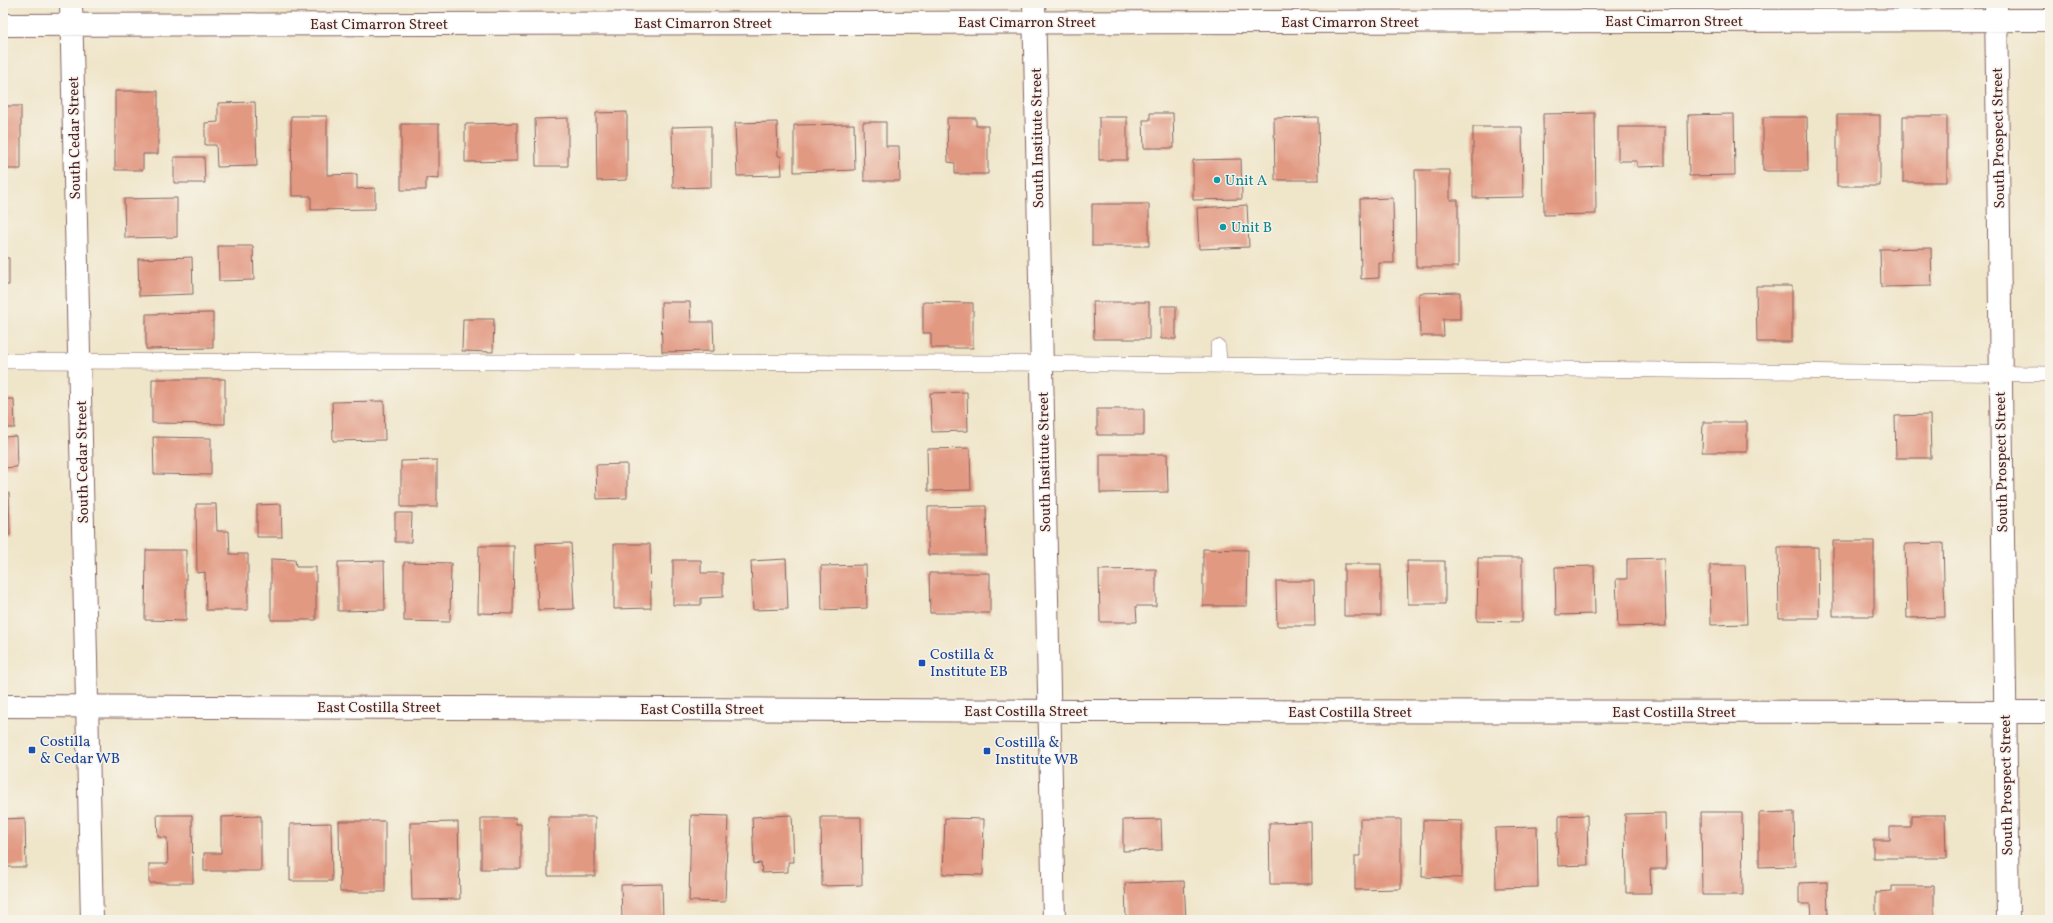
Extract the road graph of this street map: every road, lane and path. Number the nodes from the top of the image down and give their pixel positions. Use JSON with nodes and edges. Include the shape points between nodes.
{"nodes":[{"id":1,"x":71,"y":3,"type":"edge"},
{"id":2,"x":1996,"y":12,"type":"edge"},
{"id":3,"x":1035,"y":13,"type":"edge"},
{"id":4,"x":2050,"y":20,"type":"edge"},
{"id":5,"x":3,"y":24,"type":"edge"},
{"id":6,"x":72,"y":24,"type":"junction"},
{"id":7,"x":1218,"y":347,"type":"dead end"},
{"id":8,"x":3,"y":361,"type":"edge"},
{"id":9,"x":79,"y":362,"type":"junction"},
{"id":10,"x":1042,"y":363,"type":"junction"},
{"id":11,"x":1219,"y":365,"type":"junction"},
{"id":12,"x":2000,"y":374,"type":"junction"},
{"id":13,"x":2050,"y":374,"type":"edge"},
{"id":14,"x":3,"y":706,"type":"edge"},
{"id":15,"x":87,"y":706,"type":"junction"},
{"id":16,"x":1049,"y":711,"type":"junction"},
{"id":17,"x":2050,"y":712,"type":"edge"},
{"id":18,"x":2005,"y":713,"type":"junction"},
{"id":19,"x":92,"y":920,"type":"edge"},
{"id":20,"x":1054,"y":920,"type":"edge"},
{"id":21,"x":2008,"y":920,"type":"edge"}],
"edges":[{"from":1,"to":6,"type":"street","name":"South Cedar Street"},
{"from":2,"to":3,"type":"street","name":"East Cimarron Street"},
{"from":2,"to":4,"type":"street","name":"East Cimarron Street"},
{"from":2,"to":12,"type":"street","name":"South Prospect Street"},
{"from":3,"to":6,"type":"street","name":"East Cimarron Street"},
{"from":3,"to":10,"type":"street","name":"South Institute Street"},
{"from":5,"to":6,"type":"street","name":"East Cimarron Street"},
{"from":6,"to":9,"type":"street","name":"South Cedar Street"},
{"from":7,"to":11,"type":"lane"},
{"from":8,"to":9,"type":"lane"},
{"from":9,"to":10,"type":"lane"},
{"from":9,"to":15,"type":"street","name":"South Cedar Street"},
{"from":10,"to":11,"type":"lane"},
{"from":10,"to":16,"type":"street","name":"South Institute Street"},
{"from":11,"to":12,"type":"lane"},
{"from":12,"to":13,"type":"lane"},
{"from":12,"to":18,"type":"street","name":"South Prospect Street"},
{"from":14,"to":15,"type":"street","name":"East Costilla Street"},
{"from":15,"to":16,"type":"street","name":"East Costilla Street"},
{"from":15,"to":19,"type":"street","name":"South Cedar Street"},
{"from":16,"to":18,"type":"street","name":"East Costilla Street"},
{"from":16,"to":20,"type":"street","name":"South Institute Street"},
{"from":17,"to":18,"type":"street","name":"East Costilla Street"},
{"from":18,"to":21,"type":"street","name":"South Prospect Street"}]}
